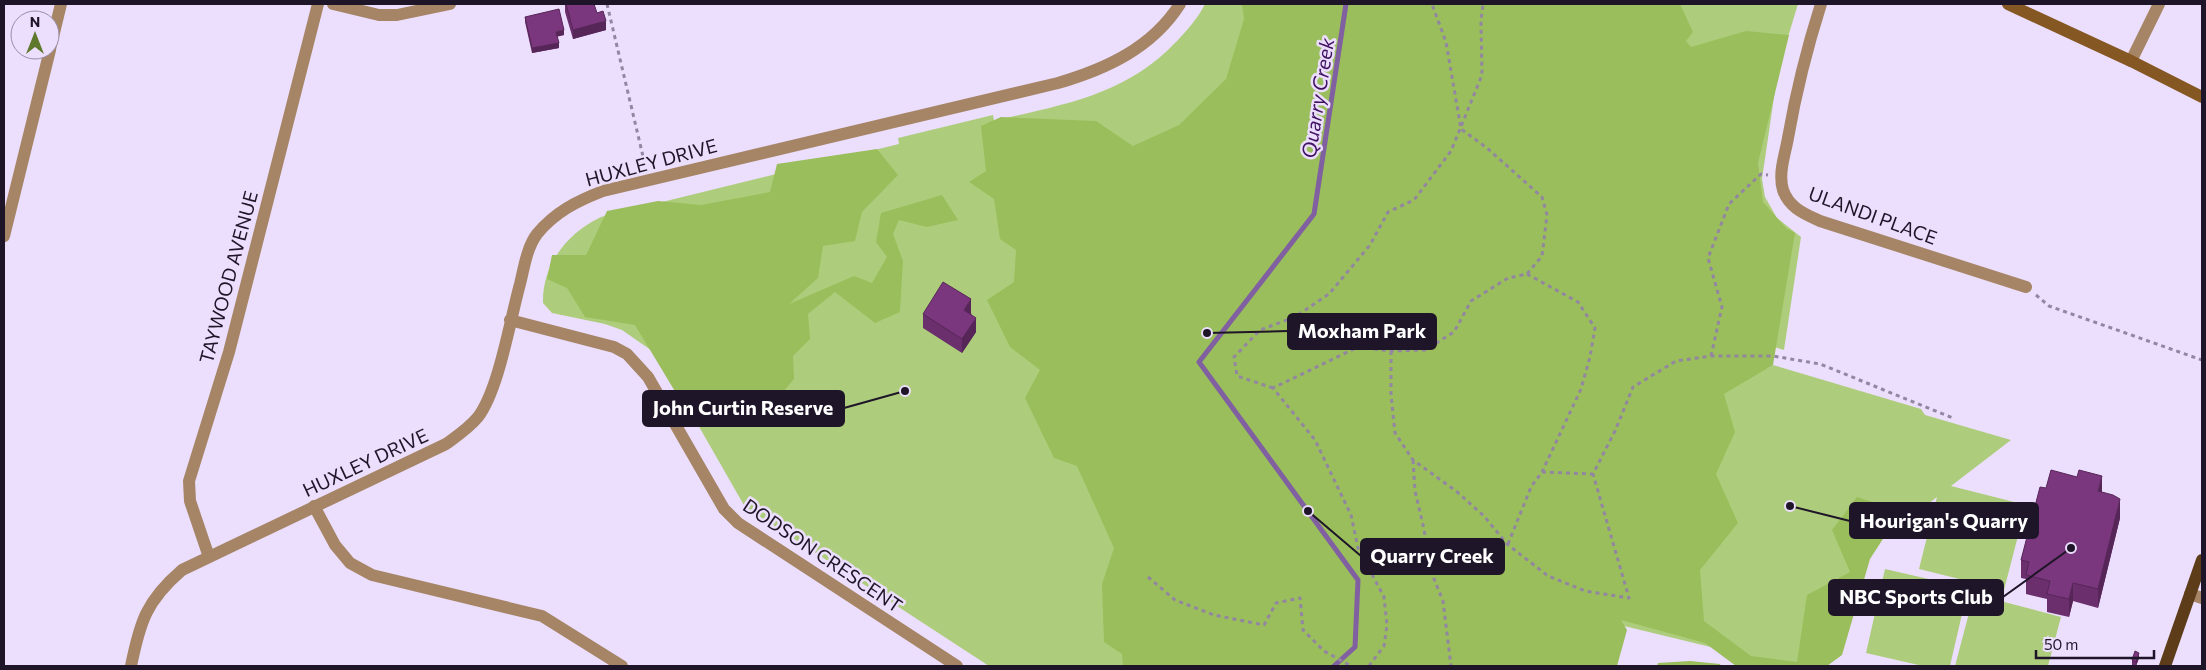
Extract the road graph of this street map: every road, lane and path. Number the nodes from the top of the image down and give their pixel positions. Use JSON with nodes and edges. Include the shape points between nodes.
{"nodes":[{"id":1,"x":318,"y":4,"type":"edge"},
{"id":2,"x":333,"y":4,"type":"edge"},
{"id":3,"x":450,"y":4,"type":"edge"},
{"id":4,"x":607,"y":4,"type":"edge"},
{"id":5,"x":1180,"y":4,"type":"edge"},
{"id":6,"x":1432,"y":4,"type":"edge"},
{"id":7,"x":1483,"y":4,"type":"edge"},
{"id":8,"x":1821,"y":4,"type":"edge"},
{"id":9,"x":2008,"y":4,"type":"edge"},
{"id":10,"x":2159,"y":4,"type":"edge"},
{"id":11,"x":47,"y":60,"type":"edge"},
{"id":12,"x":2132,"y":61,"type":"junction"},
{"id":13,"x":2202,"y":97,"type":"edge"},
{"id":14,"x":1461,"y":129,"type":"junction"},
{"id":15,"x":1781,"y":176,"type":"junction"},
{"id":16,"x":648,"y":180,"type":"junction"},
{"id":17,"x":4,"y":236,"type":"edge"},
{"id":18,"x":1528,"y":274,"type":"junction"},
{"id":19,"x":2026,"y":287,"type":"joint"},
{"id":20,"x":510,"y":320,"type":"junction"},
{"id":21,"x":1391,"y":351,"type":"junction"},
{"id":22,"x":1711,"y":356,"type":"junction"},
{"id":23,"x":2202,"y":360,"type":"edge"},
{"id":24,"x":1273,"y":388,"type":"junction"},
{"id":25,"x":1953,"y":418,"type":"dead end"},
{"id":26,"x":1413,"y":460,"type":"junction"},
{"id":27,"x":1542,"y":472,"type":"junction"},
{"id":28,"x":1593,"y":474,"type":"junction"},
{"id":29,"x":314,"y":506,"type":"junction"},
{"id":30,"x":1508,"y":544,"type":"junction"},
{"id":31,"x":209,"y":557,"type":"junction"},
{"id":32,"x":2202,"y":560,"type":"edge"},
{"id":33,"x":1148,"y":577,"type":"dead end"},
{"id":34,"x":2196,"y":596,"type":"edge"},
{"id":35,"x":131,"y":666,"type":"edge"},
{"id":36,"x":622,"y":666,"type":"edge"},
{"id":37,"x":957,"y":666,"type":"edge"},
{"id":38,"x":1351,"y":666,"type":"edge"},
{"id":39,"x":1369,"y":666,"type":"edge"},
{"id":40,"x":1451,"y":666,"type":"edge"},
{"id":41,"x":2165,"y":666,"type":"edge"}],
"edges":[{"from":1,"to":31,"type":"street","name":"TAYWOOD AVENUE","via":[[229,352],[189,481],[190,501]]},
{"from":2,"to":3,"type":"street","via":[[378,15],[398,15]]},
{"from":4,"to":16,"type":"path"},
{"from":5,"to":16,"type":"street","name":"HUXLEY DRIVE","via":[[1149,39],[1122,59],[1092,74]]},
{"from":6,"to":14,"type":"path","via":[[1446,42]]},
{"from":7,"to":14,"type":"path","via":[[1482,75]]},
{"from":8,"to":15,"type":"street","name":"ULANDI PLACE","via":[[1794,100]]},
{"from":9,"to":12,"type":"main road"},
{"from":10,"to":12,"type":"street"},
{"from":11,"to":17,"type":"street"},
{"from":12,"to":13,"type":"main road"},
{"from":14,"to":18,"type":"path","via":[[1542,197],[1547,215],[1542,256]]},
{"from":14,"to":24,"type":"path","via":[[1451,151],[1414,200],[1388,212],[1370,245],[1329,294],[1295,317],[1260,330],[1234,357],[1237,376]]},
{"from":15,"to":19,"type":"street","name":"ULANDI PLACE","via":[[1784,192],[1791,204],[1804,214]]},
{"from":15,"to":22,"type":"path","via":[[1761,174],[1729,204],[1708,258],[1722,307]]},
{"from":16,"to":20,"type":"street","name":"HUXLEY DRIVE","via":[[603,191],[572,203],[553,218],[536,236],[527,256]]},
{"from":18,"to":21,"type":"path","via":[[1508,278],[1471,301],[1454,332],[1425,350]]},
{"from":18,"to":27,"type":"path","via":[[1578,302],[1595,328],[1581,389]]},
{"from":19,"to":23,"type":"path","via":[[2049,306]]},
{"from":20,"to":29,"type":"street","name":"HUXLEY DRIVE","via":[[494,384],[478,417],[464,431],[446,444]]},
{"from":20,"to":37,"type":"street","name":"DODSON CRESCENT","via":[[614,347],[627,354],[648,377],[724,509],[738,523]]},
{"from":21,"to":24,"type":"path","via":[[1358,347]]},
{"from":21,"to":26,"type":"path","via":[[1395,433]]},
{"from":22,"to":25,"type":"path","via":[[1773,356],[1820,364]]},
{"from":22,"to":28,"type":"path","via":[[1676,361],[1632,387]]},
{"from":24,"to":39,"type":"path","via":[[1315,440],[1350,515],[1358,548],[1384,597],[1387,625],[1384,646]]},
{"from":26,"to":30,"type":"path","via":[[1463,497]]},
{"from":26,"to":40,"type":"path","via":[[1415,491],[1430,569],[1443,602]]},
{"from":27,"to":28,"type":"path"},
{"from":27,"to":30,"type":"path","via":[[1531,487]]},
{"from":28,"to":30,"type":"path","via":[[1629,598],[1585,591],[1548,576]]},
{"from":29,"to":31,"type":"street","name":"HUXLEY DRIVE"},
{"from":29,"to":36,"type":"street","via":[[350,563],[372,575],[542,616]]},
{"from":31,"to":35,"type":"street","name":"HUXLEY DRIVE","via":[[182,570],[152,602],[142,620]]},
{"from":32,"to":34,"type":"main road"},
{"from":33,"to":38,"type":"path","via":[[1175,600],[1214,615],[1264,625],[1276,603],[1300,598],[1303,630],[1324,651]]},
{"from":34,"to":41,"type":"main road"}]}
